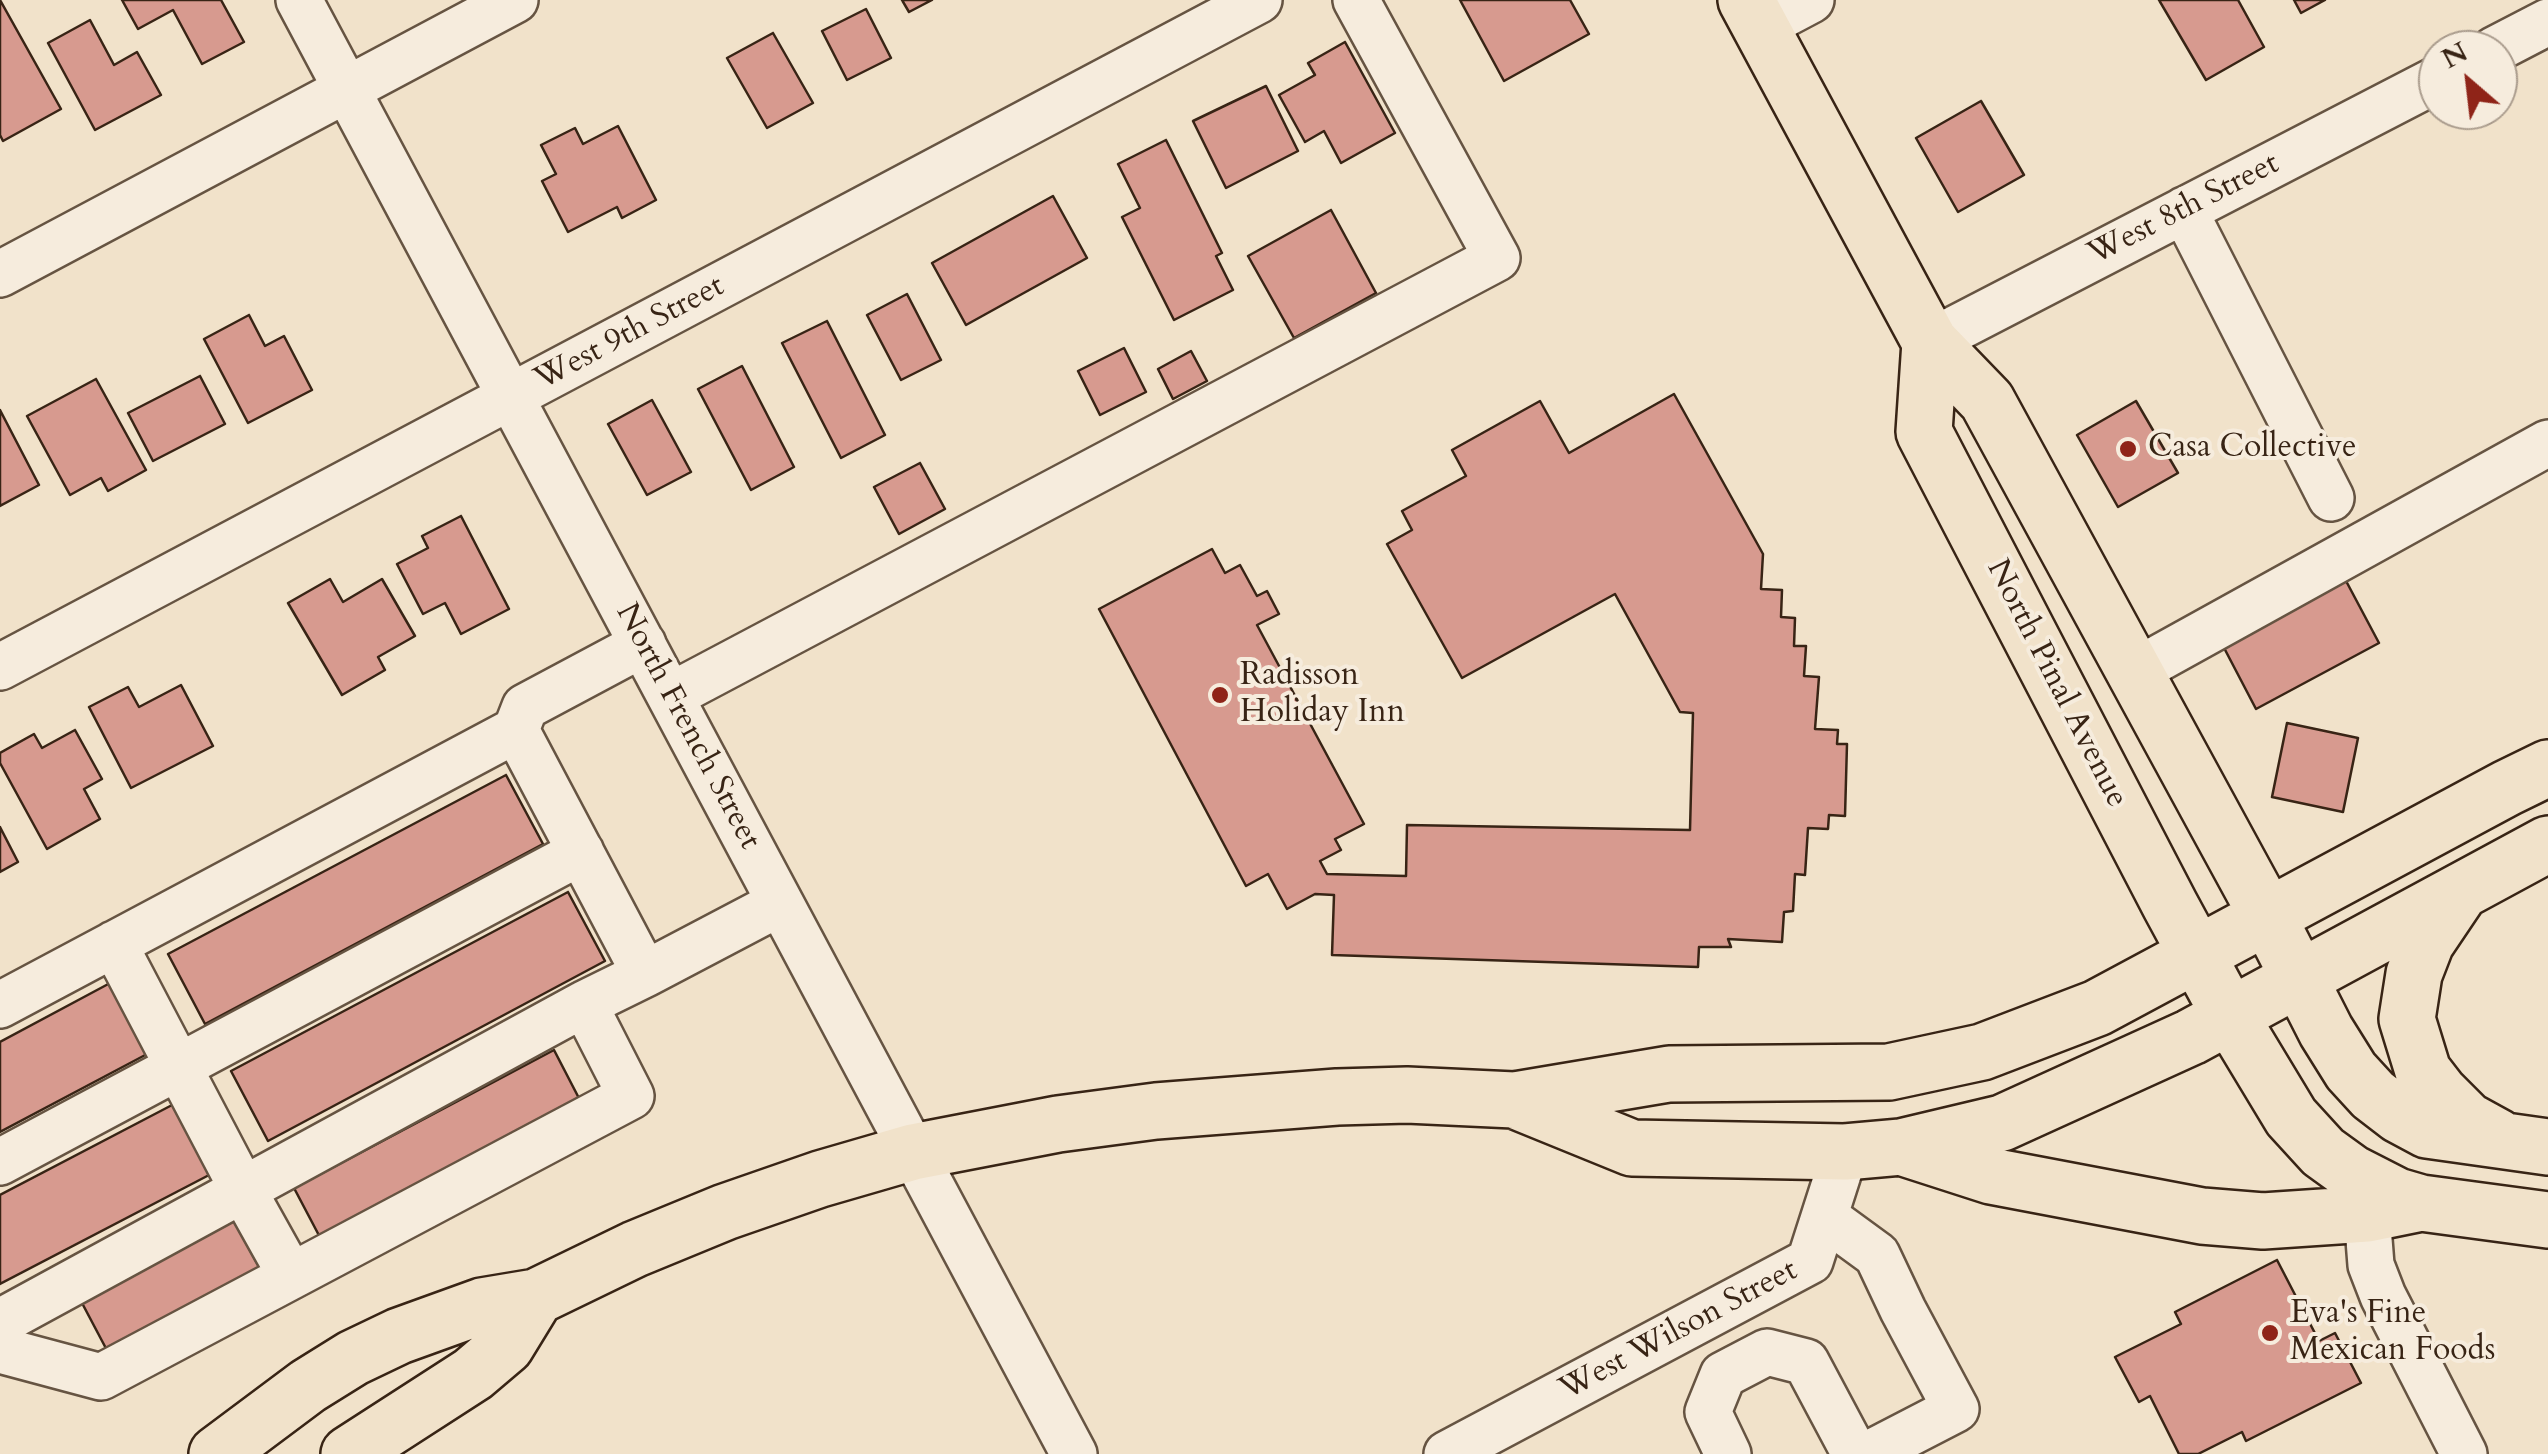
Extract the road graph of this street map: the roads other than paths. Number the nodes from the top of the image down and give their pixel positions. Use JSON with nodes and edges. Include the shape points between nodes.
{"nodes":[{"id":1,"x":300,"y":0,"type":"edge"},
{"id":2,"x":515,"y":0,"type":"edge"},
{"id":3,"x":1259,"y":0,"type":"edge"},
{"id":4,"x":1356,"y":0,"type":"edge"},
{"id":5,"x":1811,"y":0,"type":"edge"},
{"id":6,"x":1753,"y":13,"type":"edge"},
{"id":7,"x":2548,"y":22,"type":"edge"},
{"id":8,"x":2518,"y":38,"type":"edge"},
{"id":9,"x":2418,"y":89,"type":"edge"},
{"id":10,"x":347,"y":90,"type":"junction"},
{"id":11,"x":2184,"y":210,"type":"junction"},
{"id":12,"x":0,"y":274,"type":"edge"},
{"id":13,"x":1930,"y":342,"type":"junction"},
{"id":14,"x":511,"y":397,"type":"junction"},
{"id":15,"x":2548,"y":443,"type":"edge"},
{"id":16,"x":2331,"y":498,"type":"dead end"},
{"id":17,"x":643,"y":644,"type":"junction"},
{"id":18,"x":0,"y":667,"type":"edge"},
{"id":19,"x":2134,"y":672,"type":"junction"},
{"id":20,"x":670,"y":696,"type":"junction"},
{"id":21,"x":516,"y":730,"type":"junction"},
{"id":22,"x":2548,"y":768,"type":"edge"},
{"id":23,"x":2548,"y":844,"type":"edge"},
{"id":24,"x":580,"y":852,"type":"junction"},
{"id":25,"x":2460,"y":892,"type":"junction"},
{"id":26,"x":780,"y":902,"type":"junction"},
{"id":27,"x":2268,"y":916,"type":"junction"},
{"id":28,"x":114,"y":944,"type":"junction"},
{"id":29,"x":2197,"y":954,"type":"junction"},
{"id":30,"x":645,"y":974,"type":"junction"},
{"id":31,"x":2300,"y":980,"type":"junction"},
{"id":32,"x":584,"y":1004,"type":"junction"},
{"id":33,"x":0,"y":1005,"type":"edge"},
{"id":34,"x":2230,"y":1016,"type":"junction"},
{"id":35,"x":179,"y":1066,"type":"junction"},
{"id":36,"x":1514,"y":1100,"type":"junction"},
{"id":37,"x":2529,"y":1145,"type":"edge"},
{"id":38,"x":1901,"y":1147,"type":"junction"},
{"id":39,"x":913,"y":1152,"type":"junction"},
{"id":40,"x":1845,"y":1152,"type":"junction"},
{"id":41,"x":0,"y":1162,"type":"edge"},
{"id":42,"x":243,"y":1190,"type":"junction"},
{"id":43,"x":2421,"y":1203,"type":"junction"},
{"id":44,"x":2367,"y":1214,"type":"junction"},
{"id":45,"x":1825,"y":1218,"type":"junction"},
{"id":46,"x":2548,"y":1220,"type":"edge"},
{"id":47,"x":291,"y":1276,"type":"junction"},
{"id":48,"x":536,"y":1297,"type":"junction"},
{"id":49,"x":0,"y":1322,"type":"edge"},
{"id":50,"x":0,"y":1350,"type":"edge"},
{"id":51,"x":218,"y":1454,"type":"edge"},
{"id":52,"x":349,"y":1454,"type":"edge"},
{"id":53,"x":1074,"y":1454,"type":"edge"},
{"id":54,"x":1447,"y":1454,"type":"edge"},
{"id":55,"x":1728,"y":1454,"type":"edge"},
{"id":56,"x":1855,"y":1454,"type":"edge"},
{"id":57,"x":1869,"y":1454,"type":"edge"},
{"id":58,"x":2464,"y":1454,"type":"edge"}],
"edges":[{"from":1,"to":10,"type":"street","name":"North French Street"},
{"from":2,"to":10,"type":"street"},
{"from":3,"to":14,"type":"street","name":"West 9th Street"},
{"from":4,"to":20,"type":"street","via":[[1497,258]]},
{"from":5,"to":6,"type":"street"},
{"from":6,"to":13,"type":"main road"},
{"from":7,"to":8,"type":"street"},
{"from":9,"to":11,"type":"street","name":"West 8th Street"},
{"from":10,"to":12,"type":"street"},
{"from":10,"to":14,"type":"street","name":"North French Street"},
{"from":11,"to":13,"type":"street","name":"West 8th Street"},
{"from":11,"to":16,"type":"street"},
{"from":13,"to":19,"type":"main road","via":[[1986,400]]},
{"from":13,"to":29,"type":"main road","name":"North Pinal Avenue","via":[[1924,432]]},
{"from":14,"to":17,"type":"street","name":"North French Street"},
{"from":14,"to":18,"type":"street","name":"West 9th Street"},
{"from":15,"to":19,"type":"street"},
{"from":17,"to":20,"type":"street","name":"North French Street"},
{"from":17,"to":21,"type":"street","via":[[525,707]]},
{"from":19,"to":27,"type":"main road"},
{"from":20,"to":26,"type":"street","name":"North French Street"},
{"from":21,"to":24,"type":"street"},
{"from":21,"to":28,"type":"street"},
{"from":22,"to":27,"type":"main road"},
{"from":23,"to":25,"type":"main road"},
{"from":24,"to":30,"type":"street"},
{"from":24,"to":35,"type":"street"},
{"from":25,"to":31,"type":"main road"},
{"from":25,"to":37,"type":"main road","via":[[2426,943],[2407,1020],[2423,1071],[2440,1094],[2467,1120]]},
{"from":26,"to":30,"type":"street"},
{"from":26,"to":39,"type":"street","name":"North French Street"},
{"from":27,"to":29,"type":"main road"},
{"from":27,"to":31,"type":"main road"},
{"from":28,"to":33,"type":"street"},
{"from":28,"to":35,"type":"street"},
{"from":29,"to":34,"type":"main road","name":"North Pinal Avenue"},
{"from":29,"to":36,"type":"main road","via":[[2098,1008],[1982,1052],[1889,1072],[1670,1074]]},
{"from":30,"to":32,"type":"street"},
{"from":31,"to":34,"type":"main road"},
{"from":31,"to":37,"type":"main road","via":[[2351,1072],[2398,1116],[2427,1130]]},
{"from":32,"to":42,"type":"street"},
{"from":32,"to":47,"type":"street","via":[[631,1096]]},
{"from":34,"to":38,"type":"main road","via":[[2002,1123]]},
{"from":34,"to":43,"type":"main road","name":"North Pinal Avenue","via":[[2292,1116],[2323,1152],[2376,1186]]},
{"from":35,"to":41,"type":"street"},
{"from":35,"to":42,"type":"street"},
{"from":36,"to":39,"type":"main road","via":[[1407,1095],[1247,1102],[1058,1124]]},
{"from":36,"to":40,"type":"main road","via":[[1632,1148]]},
{"from":38,"to":40,"type":"main road"},
{"from":38,"to":44,"type":"main road","via":[[1991,1176],[2202,1216],[2264,1221]]},
{"from":39,"to":48,"type":"main road","via":[[725,1212]]},
{"from":39,"to":53,"type":"street","name":"North French Street"},
{"from":40,"to":45,"type":"street","name":"West Wilson Street"},
{"from":42,"to":47,"type":"street"},
{"from":42,"to":49,"type":"street"},
{"from":43,"to":44,"type":"main road"},
{"from":43,"to":46,"type":"main road"},
{"from":44,"to":58,"type":"street","via":[[2383,1296]]},
{"from":45,"to":54,"type":"street","name":"West Wilson Street","via":[[1810,1261]]},
{"from":45,"to":57,"type":"street","via":[[1877,1255],[1956,1409]]},
{"from":47,"to":50,"type":"street","via":[[102,1377]]},
{"from":48,"to":51,"type":"main road","via":[[437,1320],[353,1358]]},
{"from":48,"to":52,"type":"main road","via":[[506,1346],[484,1365]]},
{"from":55,"to":56,"type":"street","via":[[1708,1412],[1723,1375],[1767,1352],[1806,1362]]}]}
